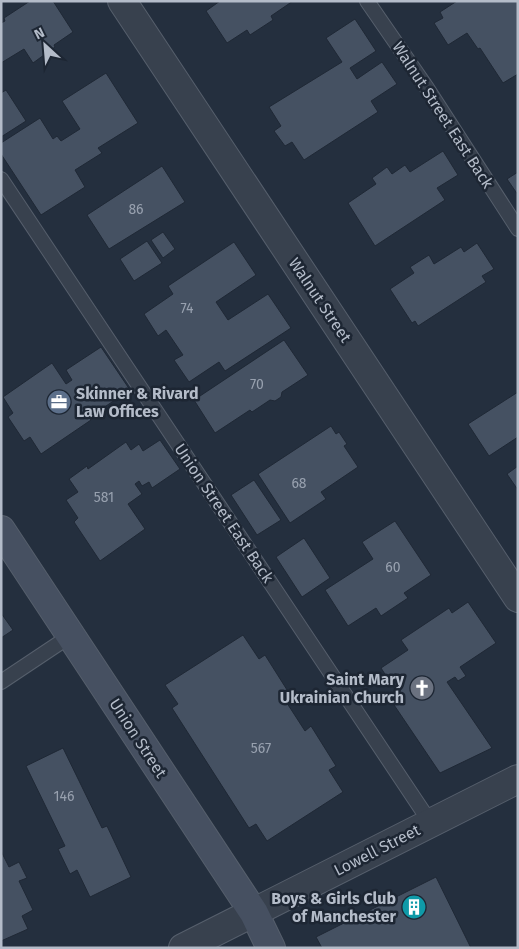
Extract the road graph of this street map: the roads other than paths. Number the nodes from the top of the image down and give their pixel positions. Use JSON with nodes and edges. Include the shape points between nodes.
{"nodes":[{"id":1,"x":122,"y":1,"type":"edge"},
{"id":2,"x":368,"y":1,"type":"edge"},
{"id":3,"x":1,"y":179,"type":"edge"},
{"id":4,"x":518,"y":229,"type":"edge"},
{"id":5,"x":1,"y":530,"type":"edge"},
{"id":6,"x":518,"y":598,"type":"edge"},
{"id":7,"x":70,"y":636,"type":"junction"},
{"id":8,"x":1,"y":682,"type":"edge"},
{"id":9,"x":518,"y":779,"type":"edge"},
{"id":10,"x":430,"y":822,"type":"junction"},
{"id":11,"x":254,"y":913,"type":"junction"},
{"id":12,"x":183,"y":948,"type":"edge"},
{"id":13,"x":271,"y":948,"type":"edge"}],
"edges":[{"from":1,"to":6,"type":"street","name":"Walnut Street"},
{"from":2,"to":4,"type":"lane","name":"Walnut Street East Back"},
{"from":3,"to":10,"type":"lane","name":"Union Street East Back"},
{"from":5,"to":7,"type":"street","name":"Union Street"},
{"from":7,"to":8,"type":"lane"},
{"from":7,"to":11,"type":"street","name":"Union Street"},
{"from":9,"to":10,"type":"street","name":"Lowell Street"},
{"from":10,"to":11,"type":"street","name":"Lowell Street"},
{"from":11,"to":12,"type":"street","name":"Lowell Street"},
{"from":11,"to":13,"type":"street","name":"Union Street"}]}
